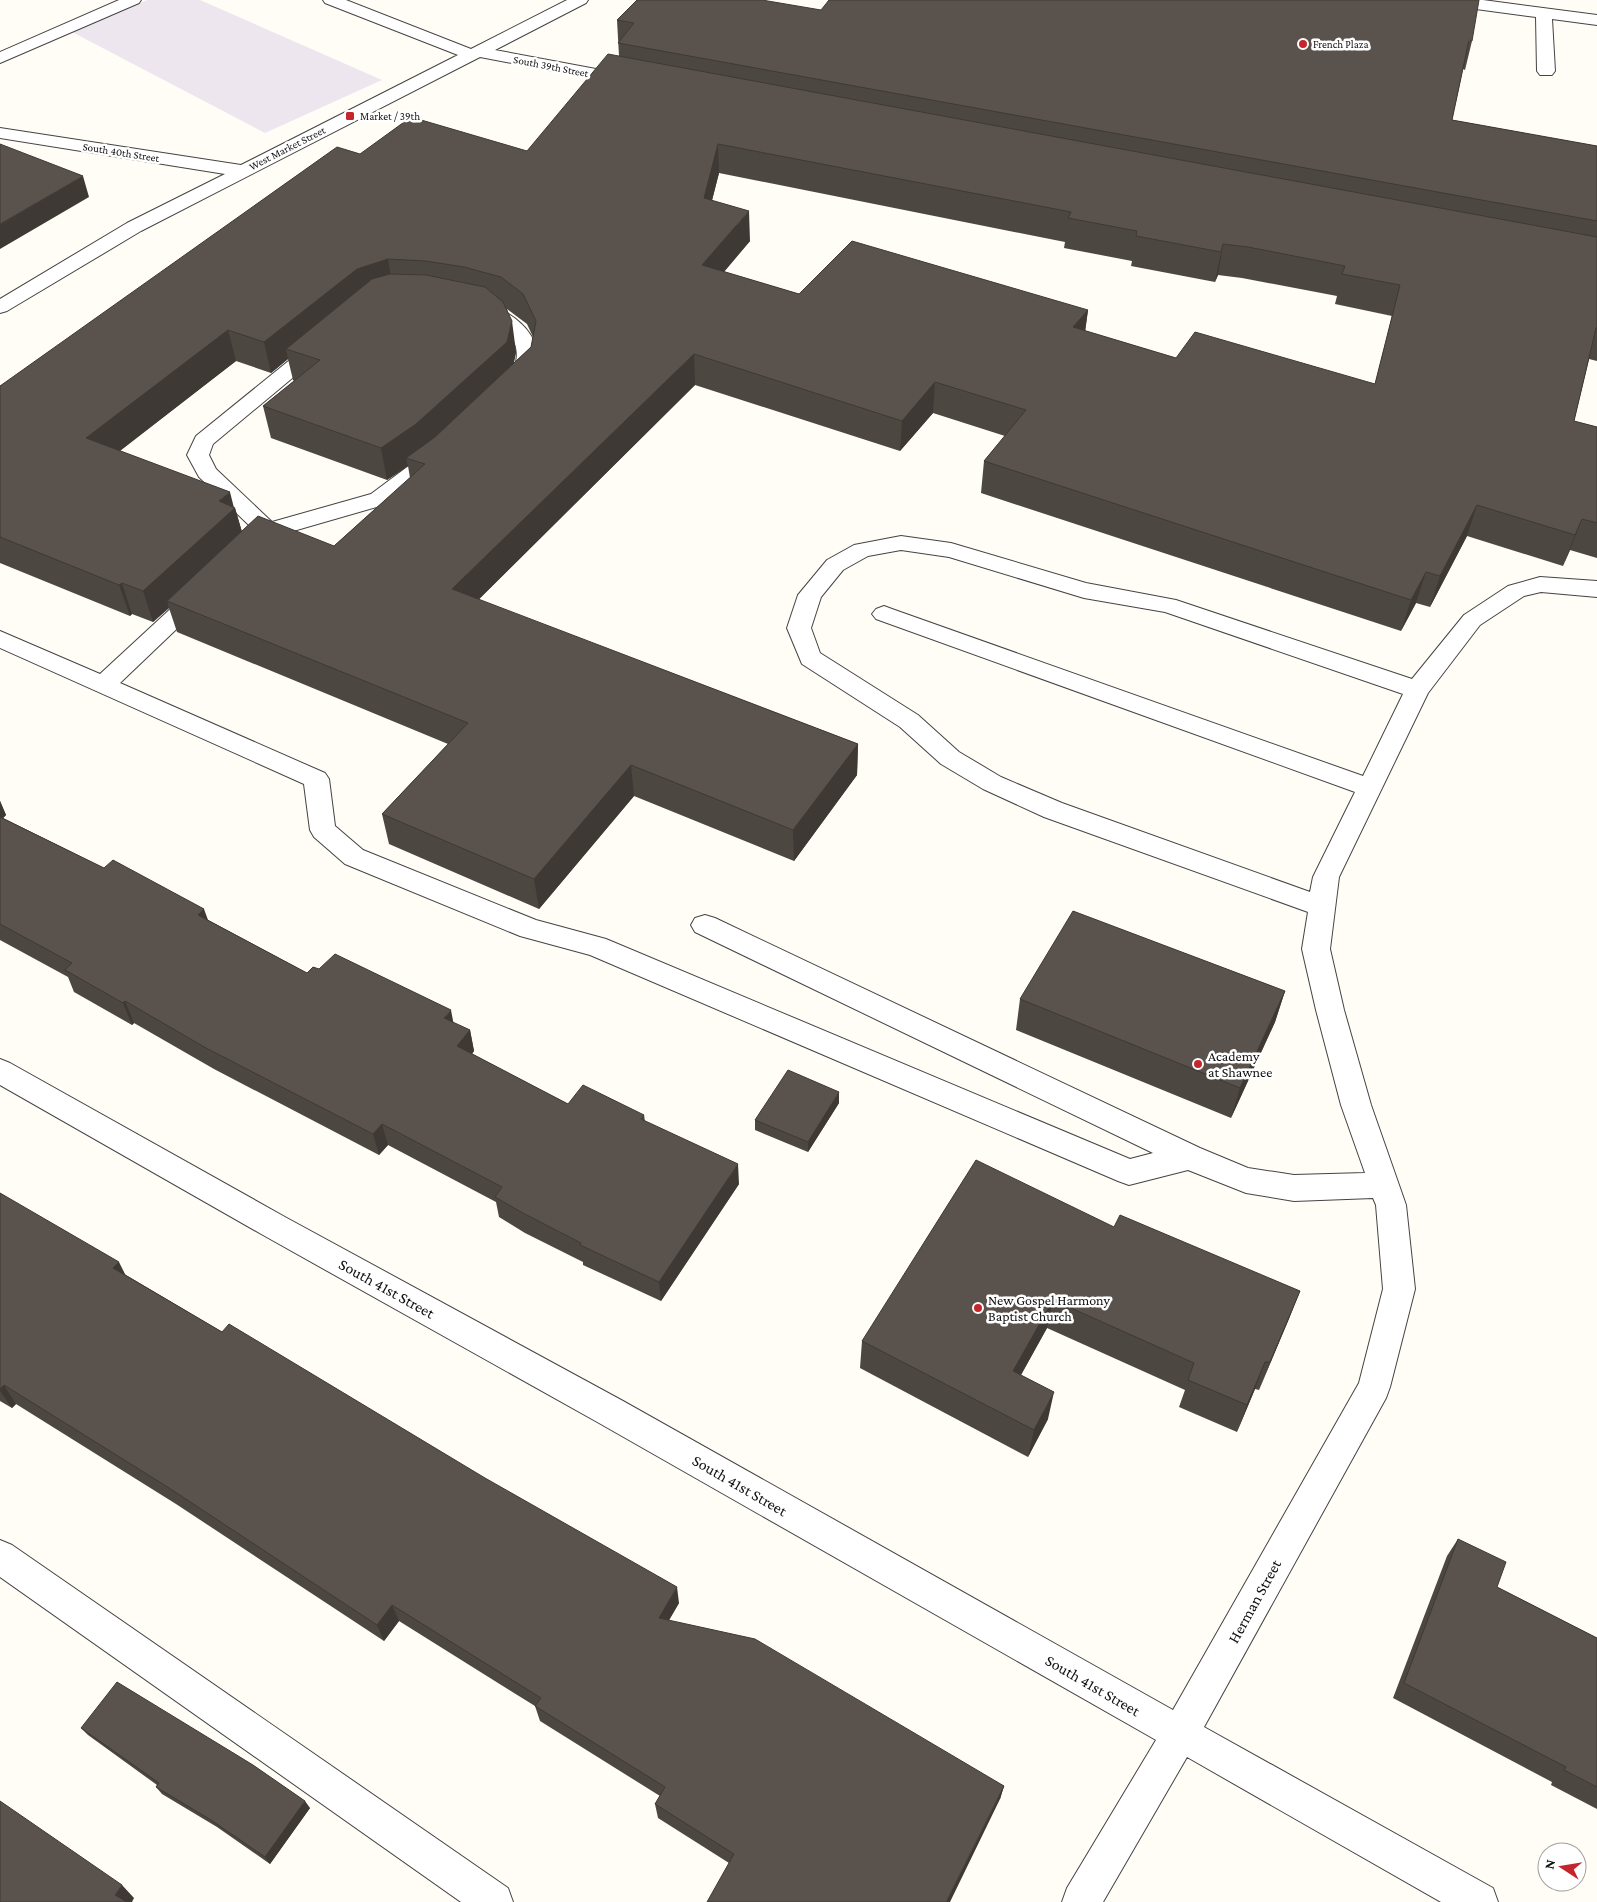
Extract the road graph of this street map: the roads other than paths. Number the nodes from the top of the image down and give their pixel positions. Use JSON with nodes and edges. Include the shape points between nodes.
{"nodes":[{"id":1,"x":129,"y":0,"type":"edge"},
{"id":2,"x":331,"y":0,"type":"edge"},
{"id":3,"x":580,"y":0,"type":"edge"},
{"id":4,"x":1446,"y":0,"type":"edge"},
{"id":5,"x":1544,"y":13,"type":"junction"},
{"id":6,"x":1597,"y":20,"type":"edge"},
{"id":7,"x":475,"y":54,"type":"junction"},
{"id":8,"x":0,"y":58,"type":"edge"},
{"id":9,"x":1546,"y":71,"type":"dead end"},
{"id":10,"x":644,"y":83,"type":"edge"},
{"id":11,"x":0,"y":133,"type":"edge"},
{"id":12,"x":242,"y":171,"type":"junction"},
{"id":13,"x":459,"y":303,"type":"edge"},
{"id":14,"x":0,"y":307,"type":"edge"},
{"id":15,"x":332,"y":336,"type":"edge"},
{"id":16,"x":501,"y":397,"type":"edge"},
{"id":17,"x":452,"y":442,"type":"edge"},
{"id":18,"x":268,"y":531,"type":"junction"},
{"id":19,"x":239,"y":558,"type":"edge"},
{"id":20,"x":218,"y":578,"type":"edge"},
{"id":21,"x":1597,"y":589,"type":"edge"},
{"id":22,"x":884,"y":614,"type":"dead end"},
{"id":23,"x":0,"y":639,"type":"edge"},
{"id":24,"x":103,"y":685,"type":"junction"},
{"id":25,"x":1417,"y":690,"type":"junction"},
{"id":26,"x":1370,"y":788,"type":"junction"},
{"id":27,"x":1322,"y":907,"type":"junction"},
{"id":28,"x":705,"y":925,"type":"dead end"},
{"id":29,"x":0,"y":1071,"type":"edge"},
{"id":30,"x":1189,"y":1157,"type":"junction"},
{"id":31,"x":1384,"y":1185,"type":"junction"},
{"id":32,"x":0,"y":1557,"type":"edge"},
{"id":33,"x":1180,"y":1734,"type":"junction"},
{"id":34,"x":494,"y":1902,"type":"edge"},
{"id":35,"x":1081,"y":1902,"type":"edge"},
{"id":36,"x":1479,"y":1902,"type":"edge"}],
"edges":[{"from":1,"to":8,"type":"street"},
{"from":2,"to":7,"type":"street","name":"South 39th Street"},
{"from":3,"to":7,"type":"street","name":"West Market Street"},
{"from":4,"to":5,"type":"street"},
{"from":5,"to":6,"type":"street"},
{"from":5,"to":9,"type":"street"},
{"from":7,"to":10,"type":"street","name":"South 39th Street"},
{"from":7,"to":12,"type":"street","name":"West Market Street"},
{"from":11,"to":12,"type":"street","name":"South 40th Street"},
{"from":12,"to":14,"type":"street","name":"West Market Street","via":[[134,227]]},
{"from":13,"to":16,"type":"street","via":[[497,313],[518,329],[528,352],[523,377]]},
{"from":15,"to":18,"type":"street","via":[[204,441],[198,455],[207,472]]},
{"from":17,"to":18,"type":"street","via":[[431,462],[379,499]]},
{"from":18,"to":19,"type":"street"},
{"from":20,"to":24,"type":"street"},
{"from":21,"to":25,"type":"street","name":"Herman Street","via":[[1540,584],[1516,592],[1472,620]]},
{"from":22,"to":26,"type":"street"},
{"from":23,"to":24,"type":"street"},
{"from":24,"to":30,"type":"street","via":[[316,779],[323,830],[354,857],[530,929],[596,946],[1129,1172]]},
{"from":25,"to":26,"type":"street","name":"Herman Street"},
{"from":25,"to":27,"type":"street","via":[[1168,605],[1084,590],[951,550],[900,543],[862,550],[835,565],[810,595],[799,628],[810,658],[908,721],[950,758],[992,783],[1053,810]]},
{"from":26,"to":27,"type":"street","name":"Herman Street","via":[[1326,877]]},
{"from":27,"to":31,"type":"street","name":"Herman Street","via":[[1316,949],[1356,1105]]},
{"from":28,"to":30,"type":"street"},
{"from":29,"to":33,"type":"street","name":"South 41st Street"},
{"from":30,"to":31,"type":"street","via":[[1246,1180],[1294,1188]]},
{"from":31,"to":33,"type":"street","name":"Herman Street","via":[[1391,1205],[1399,1289],[1374,1387]]},
{"from":32,"to":34,"type":"street"},
{"from":33,"to":35,"type":"street","name":"Herman Street"},
{"from":33,"to":36,"type":"street","name":"South 41st Street"}]}
